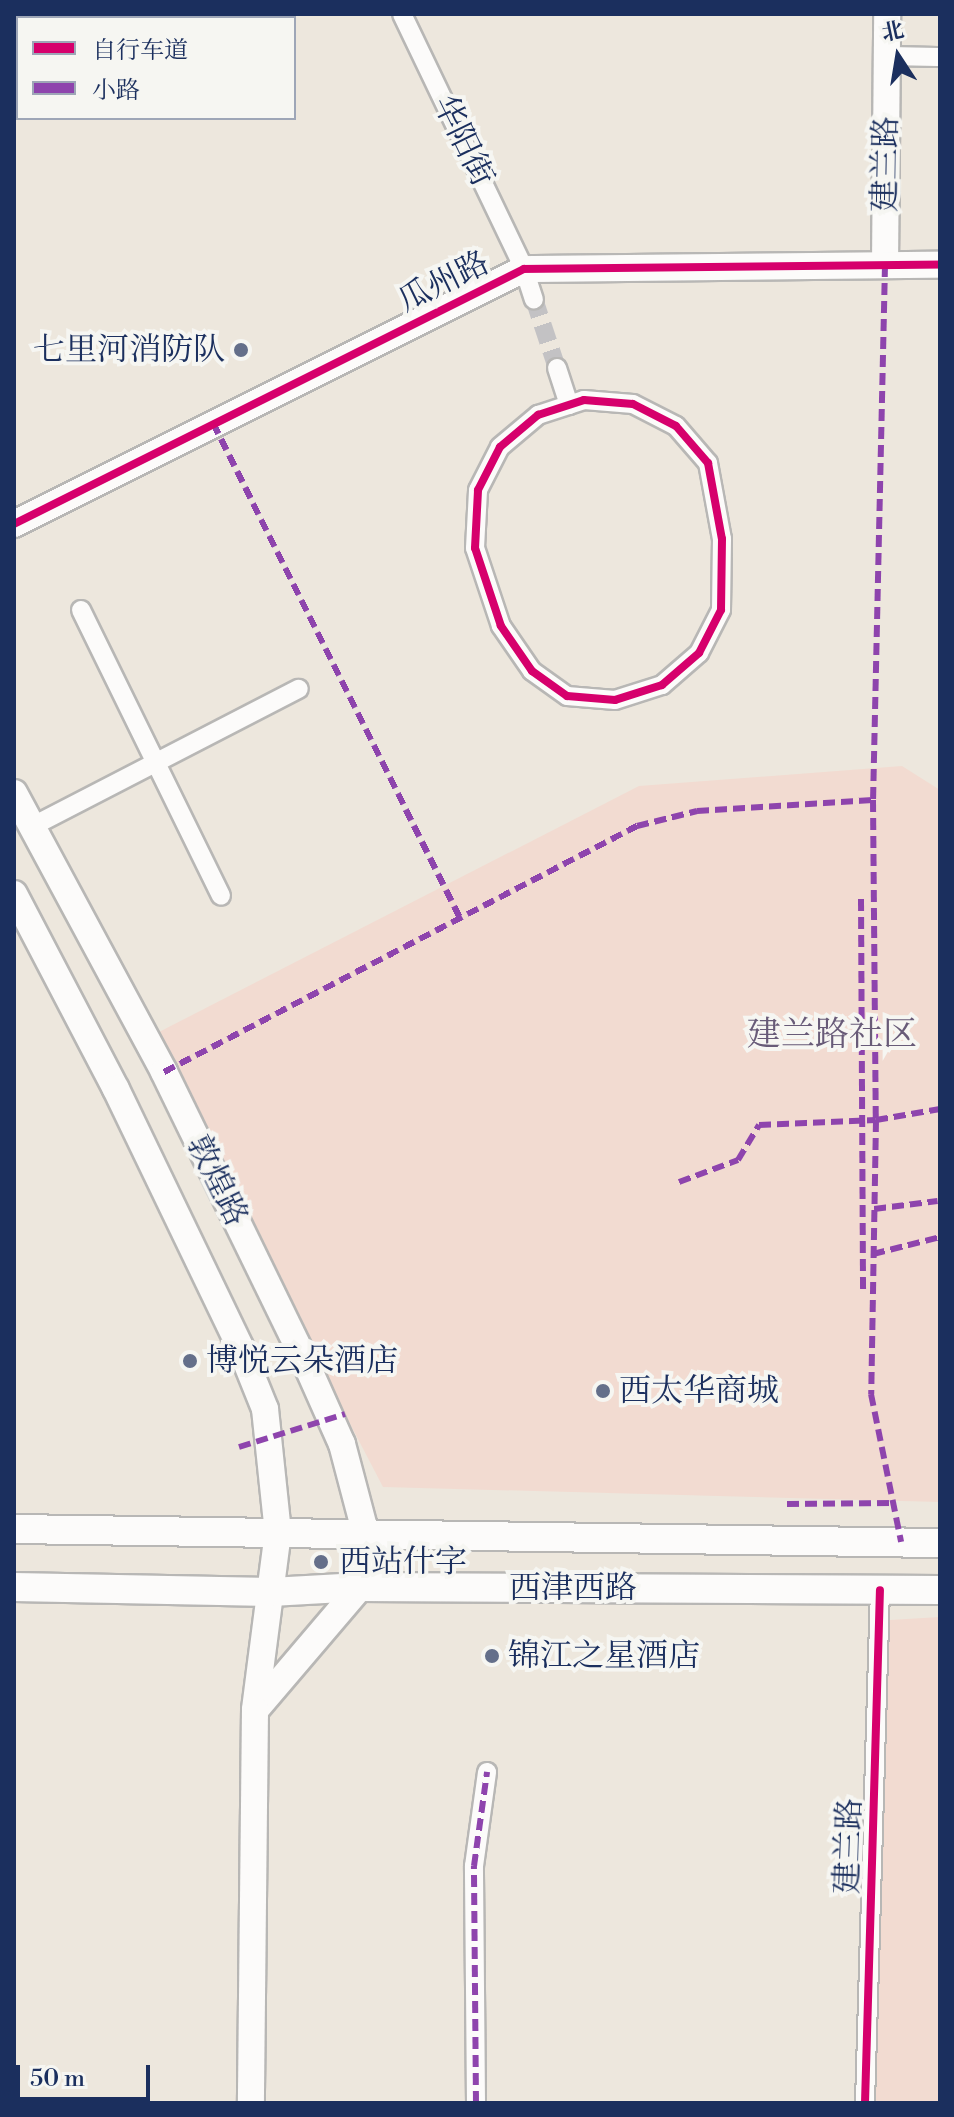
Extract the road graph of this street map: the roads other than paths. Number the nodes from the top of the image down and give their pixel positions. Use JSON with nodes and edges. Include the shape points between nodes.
{"nodes":[{"id":1,"x":402,"y":14,"type":"edge"},
{"id":2,"x":887,"y":14,"type":"edge"},
{"id":3,"x":887,"y":56,"type":"junction"},
{"id":4,"x":940,"y":57,"type":"edge"},
{"id":5,"x":885,"y":265,"type":"junction"},
{"id":6,"x":940,"y":265,"type":"edge"},
{"id":7,"x":524,"y":269,"type":"junction"},
{"id":8,"x":534,"y":299,"type":"tunnel mouth"},
{"id":9,"x":557,"y":368,"type":"tunnel mouth"},
{"id":10,"x":569,"y":405,"type":"junction"},
{"id":11,"x":14,"y":524,"type":"edge"},
{"id":12,"x":81,"y":610,"type":"dead end"},
{"id":13,"x":299,"y":689,"type":"dead end"},
{"id":14,"x":156,"y":763,"type":"junction"},
{"id":15,"x":14,"y":793,"type":"edge"},
{"id":16,"x":33,"y":826,"type":"junction"},
{"id":17,"x":14,"y":894,"type":"edge"},
{"id":18,"x":221,"y":896,"type":"dead end"},
{"id":19,"x":14,"y":1529,"type":"edge"},
{"id":20,"x":278,"y":1532,"type":"junction"},
{"id":21,"x":366,"y":1535,"type":"junction"},
{"id":22,"x":940,"y":1543,"type":"edge"},
{"id":23,"x":14,"y":1587,"type":"edge"},
{"id":24,"x":360,"y":1587,"type":"junction"},
{"id":25,"x":880,"y":1590,"type":"junction"},
{"id":26,"x":940,"y":1590,"type":"edge"},
{"id":27,"x":271,"y":1592,"type":"junction"},
{"id":28,"x":255,"y":1710,"type":"junction"},
{"id":29,"x":487,"y":1772,"type":"dead end"},
{"id":30,"x":251,"y":2103,"type":"edge"},
{"id":31,"x":476,"y":2103,"type":"edge"},
{"id":32,"x":865,"y":2103,"type":"edge"}],
"edges":[{"from":1,"to":7,"type":"street","name":"华阳街"},
{"from":2,"to":3,"type":"street","name":"建兰路"},
{"from":3,"to":4,"type":"street"},
{"from":3,"to":5,"type":"street","name":"建兰路"},
{"from":5,"to":6,"type":"street","name":"瓜州路"},
{"from":5,"to":7,"type":"street","name":"瓜州路"},
{"from":7,"to":8,"type":"street","name":"华阳街"},
{"from":7,"to":11,"type":"street","name":"瓜州路"},
{"from":9,"to":10,"type":"street"},
{"from":10,"to":10,"type":"street","via":[[538,415],[500,447],[478,490],[475,548],[501,626],[532,671],[567,696],[615,700],[662,685],[699,653],[721,610],[722,539],[708,463],[676,426],[633,404],[584,400]]},
{"from":12,"to":14,"type":"street"},
{"from":13,"to":14,"type":"street"},
{"from":14,"to":16,"type":"street"},
{"from":14,"to":18,"type":"street"},
{"from":15,"to":16,"type":"street","name":"敦煌路"},
{"from":16,"to":21,"type":"street","name":"敦煌路","via":[[164,1072],[305,1361],[342,1444]]},
{"from":17,"to":20,"type":"street","name":"敦煌路","via":[[116,1089],[240,1347],[265,1409]]},
{"from":19,"to":20,"type":"main road","name":"西津西路"},
{"from":20,"to":21,"type":"main road","name":"西津西路"},
{"from":20,"to":27,"type":"street","name":"敦煌路"},
{"from":21,"to":22,"type":"main road","name":"西津西路"},
{"from":21,"to":24,"type":"street","name":"敦煌路"},
{"from":23,"to":27,"type":"main road","name":"西津西路"},
{"from":24,"to":25,"type":"main road","name":"西津西路"},
{"from":24,"to":27,"type":"main road","name":"西津西路"},
{"from":24,"to":28,"type":"street"},
{"from":25,"to":26,"type":"main road","name":"西津西路"},
{"from":25,"to":32,"type":"street","name":"建兰路"},
{"from":27,"to":28,"type":"street","name":"敦煌路"},
{"from":28,"to":30,"type":"street","name":"敦煌路"},
{"from":29,"to":31,"type":"street","via":[[474,1866]]}]}
